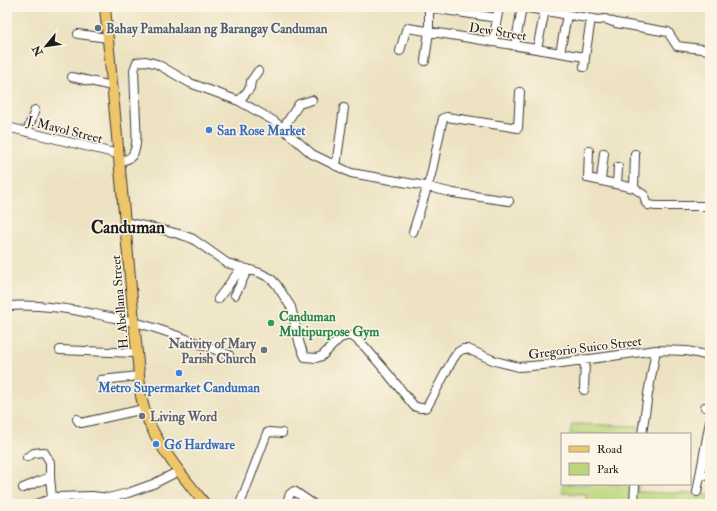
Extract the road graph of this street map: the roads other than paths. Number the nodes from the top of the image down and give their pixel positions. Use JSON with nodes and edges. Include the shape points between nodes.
{"nodes":[{"id":1,"x":105,"y":7,"type":"edge"},
{"id":2,"x":428,"y":7,"type":"edge"},
{"id":3,"x":499,"y":7,"type":"edge"},
{"id":4,"x":522,"y":7,"type":"edge"},
{"id":5,"x":450,"y":8,"type":"edge"},
{"id":6,"x":545,"y":10,"type":"junction"},
{"id":7,"x":475,"y":11,"type":"edge"},
{"id":8,"x":567,"y":15,"type":"junction"},
{"id":9,"x":497,"y":18,"type":"junction"},
{"id":10,"x":595,"y":19,"type":"junction"},
{"id":11,"x":429,"y":31,"type":"junction"},
{"id":12,"x":78,"y":34,"type":"dead end"},
{"id":13,"x":108,"y":38,"type":"junction"},
{"id":14,"x":493,"y":42,"type":"junction"},
{"id":15,"x":515,"y":46,"type":"junction"},
{"id":16,"x":537,"y":49,"type":"junction"},
{"id":17,"x":710,"y":50,"type":"edge"},
{"id":18,"x":400,"y":52,"type":"dead end"},
{"id":19,"x":560,"y":53,"type":"junction"},
{"id":20,"x":584,"y":57,"type":"junction"},
{"id":21,"x":425,"y":61,"type":"dead end"},
{"id":22,"x":584,"y":67,"type":"dead end"},
{"id":23,"x":258,"y":71,"type":"dead end"},
{"id":24,"x":72,"y":77,"type":"dead end"},
{"id":25,"x":112,"y":86,"type":"junction"},
{"id":26,"x":520,"y":92,"type":"dead end"},
{"id":27,"x":312,"y":100,"type":"dead end"},
{"id":28,"x":239,"y":101,"type":"junction"},
{"id":29,"x":344,"y":108,"type":"dead end"},
{"id":30,"x":35,"y":110,"type":"dead end"},
{"id":31,"x":7,"y":127,"type":"edge"},
{"id":32,"x":283,"y":128,"type":"junction"},
{"id":33,"x":27,"y":132,"type":"junction"},
{"id":34,"x":589,"y":151,"type":"dead end"},
{"id":35,"x":604,"y":153,"type":"dead end"},
{"id":36,"x":636,"y":154,"type":"dead end"},
{"id":37,"x":119,"y":158,"type":"junction"},
{"id":38,"x":336,"y":166,"type":"junction"},
{"id":39,"x":618,"y":167,"type":"dead end"},
{"id":40,"x":601,"y":180,"type":"junction"},
{"id":41,"x":617,"y":184,"type":"junction"},
{"id":42,"x":427,"y":188,"type":"junction"},
{"id":43,"x":634,"y":188,"type":"junction"},
{"id":44,"x":509,"y":201,"type":"dead end"},
{"id":45,"x":710,"y":206,"type":"edge"},
{"id":46,"x":124,"y":222,"type":"junction"},
{"id":47,"x":412,"y":232,"type":"dead end"},
{"id":48,"x":245,"y":268,"type":"junction"},
{"id":49,"x":235,"y":295,"type":"dead end"},
{"id":50,"x":218,"y":299,"type":"dead end"},
{"id":51,"x":7,"y":306,"type":"edge"},
{"id":52,"x":134,"y":322,"type":"junction"},
{"id":53,"x":60,"y":350,"type":"dead end"},
{"id":54,"x":656,"y":350,"type":"junction"},
{"id":55,"x":136,"y":353,"type":"junction"},
{"id":56,"x":229,"y":355,"type":"dead end"},
{"id":57,"x":710,"y":356,"type":"edge"},
{"id":58,"x":584,"y":360,"type":"junction"},
{"id":59,"x":139,"y":376,"type":"junction"},
{"id":60,"x":101,"y":380,"type":"dead end"},
{"id":61,"x":584,"y":390,"type":"dead end"},
{"id":62,"x":144,"y":409,"type":"junction"},
{"id":63,"x":77,"y":419,"type":"dead end"},
{"id":64,"x":709,"y":427,"type":"edge"},
{"id":65,"x":282,"y":433,"type":"dead end"},
{"id":66,"x":642,"y":433,"type":"edge"},
{"id":67,"x":707,"y":451,"type":"edge"},
{"id":68,"x":27,"y":457,"type":"dead end"},
{"id":69,"x":179,"y":471,"type":"junction"},
{"id":70,"x":700,"y":475,"type":"junction"},
{"id":71,"x":710,"y":476,"type":"edge"},
{"id":72,"x":50,"y":477,"type":"junction"},
{"id":73,"x":635,"y":485,"type":"edge"},
{"id":74,"x":23,"y":488,"type":"dead end"},
{"id":75,"x":697,"y":492,"type":"dead end"},
{"id":76,"x":52,"y":498,"type":"junction"},
{"id":77,"x":109,"y":501,"type":"edge"},
{"id":78,"x":36,"y":504,"type":"edge"},
{"id":79,"x":205,"y":504,"type":"edge"},
{"id":80,"x":240,"y":504,"type":"edge"},
{"id":81,"x":286,"y":504,"type":"edge"},
{"id":82,"x":313,"y":504,"type":"edge"},
{"id":83,"x":634,"y":504,"type":"edge"}],
"edges":[{"from":1,"to":13,"type":"main road","name":"H. Abellana Street"},
{"from":2,"to":5,"type":"street"},
{"from":2,"to":11,"type":"street"},
{"from":3,"to":9,"type":"street"},
{"from":4,"to":6,"type":"street"},
{"from":4,"to":15,"type":"street"},
{"from":5,"to":7,"type":"street"},
{"from":6,"to":8,"type":"street"},
{"from":6,"to":16,"type":"street"},
{"from":7,"to":9,"type":"street"},
{"from":8,"to":10,"type":"street"},
{"from":8,"to":19,"type":"street"},
{"from":9,"to":14,"type":"street"},
{"from":10,"to":17,"type":"street","via":[[605,25],[616,23],[668,32],[677,46]]},
{"from":10,"to":20,"type":"street"},
{"from":11,"to":14,"type":"street","name":"Dew Street"},
{"from":11,"to":18,"type":"street","name":"Dew Street","via":[[408,28]]},
{"from":11,"to":21,"type":"street"},
{"from":12,"to":13,"type":"street"},
{"from":13,"to":25,"type":"main road","name":"H. Abellana Street"},
{"from":14,"to":15,"type":"street","name":"Dew Street"},
{"from":15,"to":16,"type":"street","name":"Dew Street"},
{"from":16,"to":19,"type":"street","name":"Dew Street"},
{"from":19,"to":20,"type":"street","name":"Dew Street"},
{"from":20,"to":22,"type":"street"},
{"from":23,"to":28,"type":"street","via":[[251,81],[250,88]]},
{"from":24,"to":25,"type":"street"},
{"from":25,"to":37,"type":"main road","name":"H. Abellana Street"},
{"from":26,"to":42,"type":"street","via":[[518,128],[443,118]]},
{"from":27,"to":32,"type":"street","via":[[299,104]]},
{"from":28,"to":32,"type":"street"},
{"from":28,"to":37,"type":"street","via":[[190,83],[157,64],[137,62],[134,70],[136,147],[128,159]]},
{"from":29,"to":38,"type":"street"},
{"from":30,"to":33,"type":"street"},
{"from":31,"to":33,"type":"street","name":"J. Mayol Street"},
{"from":32,"to":38,"type":"street","via":[[312,154]]},
{"from":33,"to":37,"type":"street","name":"J. Mayol Street"},
{"from":34,"to":40,"type":"street","via":[[588,178]]},
{"from":35,"to":40,"type":"street"},
{"from":36,"to":43,"type":"street"},
{"from":37,"to":46,"type":"main road","name":"H. Abellana Street"},
{"from":38,"to":42,"type":"street","via":[[351,174]]},
{"from":39,"to":41,"type":"street"},
{"from":40,"to":41,"type":"street"},
{"from":41,"to":43,"type":"street"},
{"from":42,"to":44,"type":"street"},
{"from":42,"to":47,"type":"street"},
{"from":43,"to":45,"type":"street","via":[[644,195],[648,205]]},
{"from":46,"to":48,"type":"street","name":"Gregorio Suico Street","via":[[171,231],[193,239],[227,263]]},
{"from":46,"to":52,"type":"main road","name":"H. Abellana Street"},
{"from":48,"to":49,"type":"street"},
{"from":48,"to":50,"type":"street"},
{"from":48,"to":58,"type":"street","name":"Gregorio Suico Street","via":[[270,278],[289,302],[305,357],[322,356],[340,338],[351,336],[365,347],[419,409],[427,407],[453,359],[463,349],[519,367]]},
{"from":51,"to":52,"type":"street","via":[[61,308]]},
{"from":52,"to":55,"type":"main road","name":"H. Abellana Street"},
{"from":52,"to":56,"type":"street"},
{"from":53,"to":55,"type":"street"},
{"from":54,"to":57,"type":"street","name":"Gregorio Suico Street","via":[[687,351]]},
{"from":54,"to":58,"type":"street","name":"Gregorio Suico Street"},
{"from":54,"to":66,"type":"street"},
{"from":55,"to":59,"type":"main road","name":"H. Abellana Street"},
{"from":58,"to":61,"type":"street"},
{"from":59,"to":60,"type":"street"},
{"from":59,"to":62,"type":"main road","name":"H. Abellana Street"},
{"from":62,"to":63,"type":"street","via":[[81,423]]},
{"from":62,"to":69,"type":"main road","name":"H. Abellana Street","via":[[150,425]]},
{"from":64,"to":67,"type":"street"},
{"from":65,"to":80,"type":"street","via":[[267,433]]},
{"from":67,"to":70,"type":"street"},
{"from":68,"to":72,"type":"street","via":[[34,452],[44,452],[50,462]]},
{"from":69,"to":77,"type":"street"},
{"from":69,"to":79,"type":"main road","name":"H. Abellana Street"},
{"from":70,"to":71,"type":"street"},
{"from":70,"to":75,"type":"street"},
{"from":72,"to":74,"type":"street"},
{"from":72,"to":76,"type":"street"},
{"from":73,"to":83,"type":"street"},
{"from":76,"to":77,"type":"street","via":[[92,496]]},
{"from":76,"to":78,"type":"street"},
{"from":81,"to":82,"type":"street","via":[[294,491]]}]}
